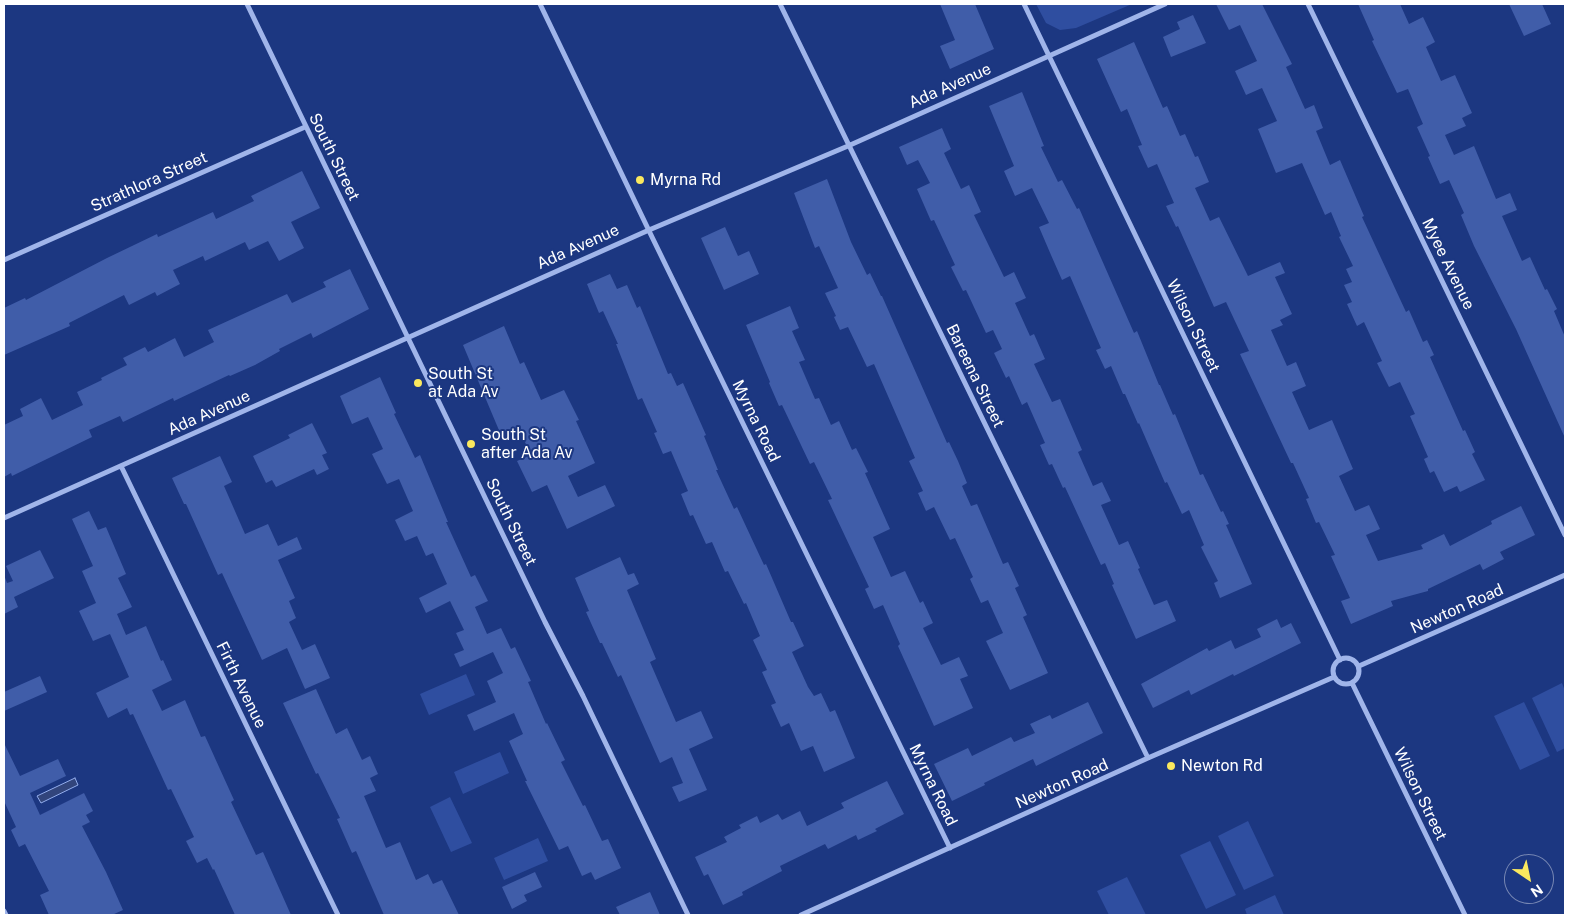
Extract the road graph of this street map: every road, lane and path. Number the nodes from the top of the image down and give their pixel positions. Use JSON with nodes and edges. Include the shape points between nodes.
{"nodes":[{"id":1,"x":246,"y":4,"type":"edge"},
{"id":2,"x":540,"y":4,"type":"edge"},
{"id":3,"x":780,"y":4,"type":"edge"},
{"id":4,"x":1024,"y":4,"type":"edge"},
{"id":5,"x":1165,"y":4,"type":"edge"},
{"id":6,"x":1308,"y":4,"type":"edge"},
{"id":7,"x":1049,"y":55,"type":"junction"},
{"id":8,"x":305,"y":127,"type":"junction"},
{"id":9,"x":848,"y":146,"type":"junction"},
{"id":10,"x":649,"y":230,"type":"junction"},
{"id":11,"x":4,"y":260,"type":"edge"},
{"id":12,"x":408,"y":337,"type":"junction"},
{"id":13,"x":121,"y":466,"type":"junction"},
{"id":14,"x":4,"y":518,"type":"edge"},
{"id":15,"x":1565,"y":535,"type":"edge"},
{"id":16,"x":1565,"y":574,"type":"edge"},
{"id":17,"x":1340,"y":660,"type":"junction"},
{"id":18,"x":1358,"y":666,"type":"junction"},
{"id":19,"x":1334,"y":677,"type":"junction"},
{"id":20,"x":1352,"y":683,"type":"junction"},
{"id":21,"x":1148,"y":758,"type":"junction"},
{"id":22,"x":950,"y":848,"type":"junction"},
{"id":23,"x":4,"y":910,"type":"edge"},
{"id":24,"x":6,"y":915,"type":"edge"},
{"id":25,"x":338,"y":915,"type":"edge"},
{"id":26,"x":688,"y":915,"type":"edge"},
{"id":27,"x":801,"y":915,"type":"edge"},
{"id":28,"x":1465,"y":915,"type":"edge"}],
"edges":[{"from":1,"to":8,"type":"street","name":"South Street"},
{"from":2,"to":10,"type":"street","name":"Myrna Road"},
{"from":3,"to":9,"type":"street","name":"Bareena Street"},
{"from":4,"to":7,"type":"street","name":"Wilson Street"},
{"from":5,"to":7,"type":"street","name":"Ada Avenue"},
{"from":6,"to":15,"type":"street","name":"Myee Avenue"},
{"from":7,"to":9,"type":"street","name":"Ada Avenue"},
{"from":7,"to":17,"type":"street","name":"Wilson Street"},
{"from":8,"to":11,"type":"street","name":"Strathlora Street"},
{"from":8,"to":12,"type":"street","name":"South Street"},
{"from":9,"to":10,"type":"street","name":"Ada Avenue"},
{"from":9,"to":21,"type":"street","name":"Bareena Street"},
{"from":10,"to":12,"type":"street","name":"Ada Avenue"},
{"from":10,"to":22,"type":"street","name":"Myrna Road"},
{"from":12,"to":13,"type":"street","name":"Ada Avenue"},
{"from":12,"to":26,"type":"street","name":"South Street"},
{"from":13,"to":14,"type":"street","name":"Ada Avenue"},
{"from":13,"to":25,"type":"street","name":"Firth Avenue"},
{"from":16,"to":18,"type":"street","name":"Newton Road"},
{"from":17,"to":18,"type":"street","via":[[1349,658]]},
{"from":17,"to":19,"type":"street","via":[[1334,665]]},
{"from":18,"to":20,"type":"street","via":[[1358,678]]},
{"from":19,"to":20,"type":"street","via":[[1344,684]]},
{"from":19,"to":21,"type":"street","name":"Newton Road"},
{"from":20,"to":28,"type":"street","name":"Wilson Street"},
{"from":21,"to":22,"type":"street","name":"Newton Road"},
{"from":22,"to":27,"type":"street","name":"Newton Road"},
{"from":23,"to":24,"type":"street"}]}
